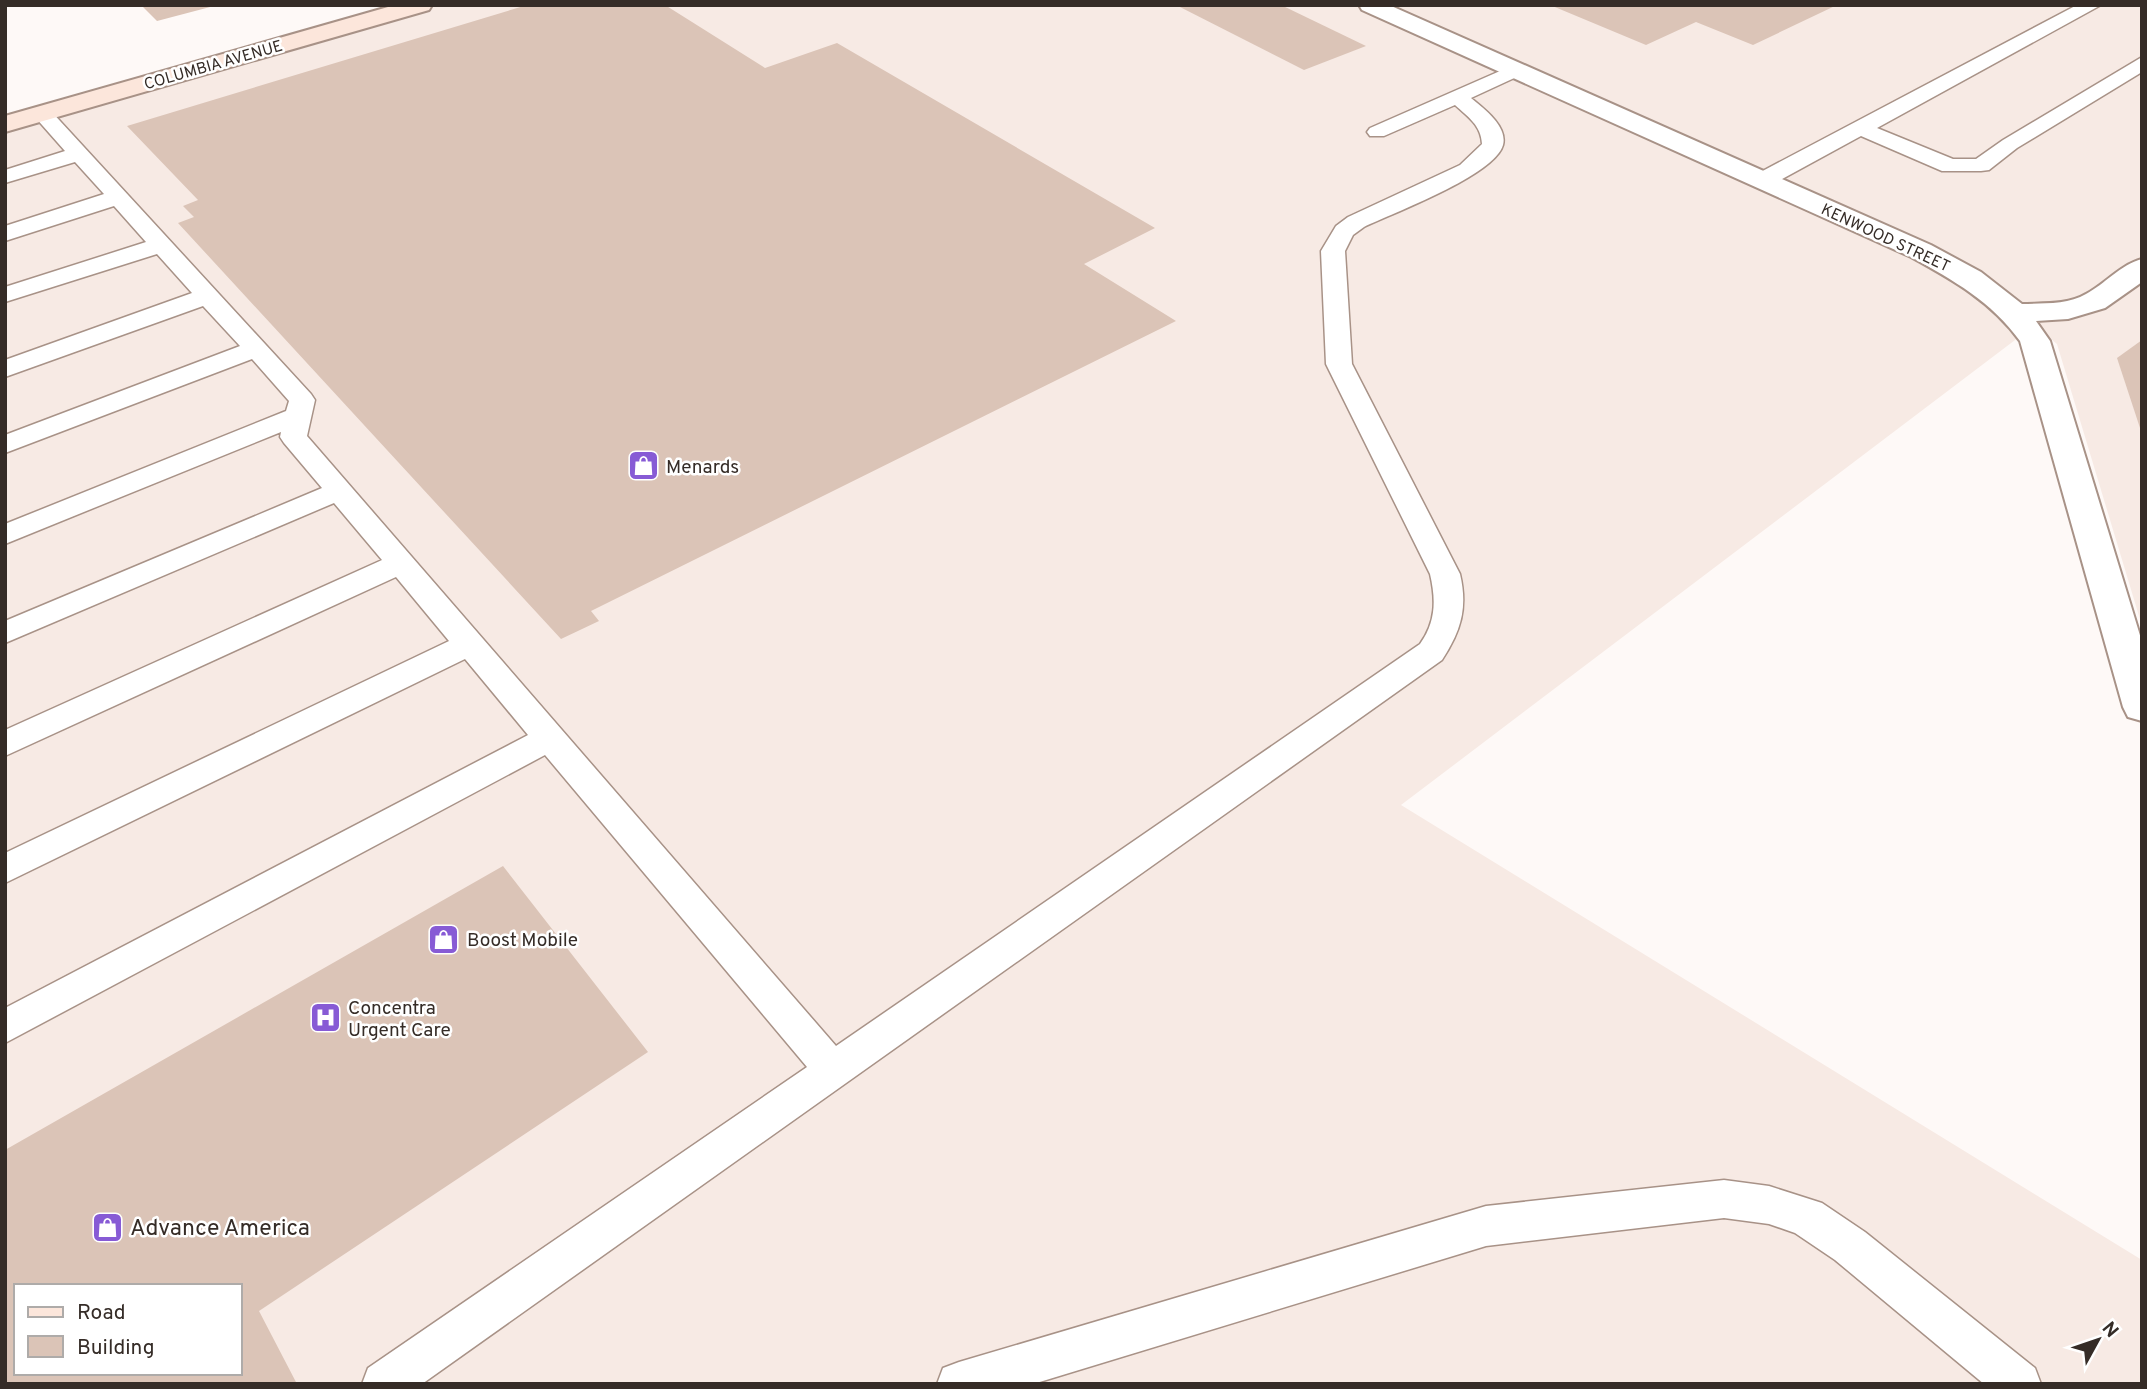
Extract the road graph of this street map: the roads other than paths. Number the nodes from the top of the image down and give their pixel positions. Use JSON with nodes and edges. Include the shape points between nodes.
{"nodes":[{"id":1,"x":421,"y":5,"type":"edge"},
{"id":2,"x":1370,"y":5,"type":"edge"},
{"id":3,"x":2092,"y":5,"type":"edge"},
{"id":4,"x":2142,"y":63,"type":"edge"},
{"id":5,"x":1516,"y":70,"type":"junction"},
{"id":6,"x":1457,"y":96,"type":"junction"},
{"id":7,"x":42,"y":113,"type":"junction"},
{"id":8,"x":5,"y":124,"type":"edge"},
{"id":9,"x":1860,"y":128,"type":"junction"},
{"id":10,"x":1377,"y":132,"type":"dead end"},
{"id":11,"x":79,"y":154,"type":"junction"},
{"id":12,"x":5,"y":177,"type":"edge"},
{"id":13,"x":1763,"y":180,"type":"junction"},
{"id":14,"x":118,"y":197,"type":"junction"},
{"id":15,"x":5,"y":234,"type":"edge"},
{"id":16,"x":161,"y":244,"type":"junction"},
{"id":17,"x":2142,"y":268,"type":"edge"},
{"id":18,"x":5,"y":295,"type":"edge"},
{"id":19,"x":207,"y":296,"type":"junction"},
{"id":20,"x":2015,"y":313,"type":"junction"},
{"id":21,"x":256,"y":349,"type":"junction"},
{"id":22,"x":5,"y":369,"type":"edge"},
{"id":23,"x":298,"y":416,"type":"junction"},
{"id":24,"x":5,"y":445,"type":"edge"},
{"id":25,"x":339,"y":491,"type":"junction"},
{"id":26,"x":5,"y":535,"type":"edge"},
{"id":27,"x":400,"y":562,"type":"junction"},
{"id":28,"x":5,"y":633,"type":"edge"},
{"id":29,"x":469,"y":644,"type":"junction"},
{"id":30,"x":2142,"y":707,"type":"edge"},
{"id":31,"x":550,"y":738,"type":"junction"},
{"id":32,"x":5,"y":744,"type":"edge"},
{"id":33,"x":5,"y":870,"type":"edge"},
{"id":34,"x":5,"y":1027,"type":"edge"},
{"id":35,"x":833,"y":1070,"type":"junction"},
{"id":36,"x":384,"y":1384,"type":"edge"},
{"id":37,"x":959,"y":1384,"type":"edge"},
{"id":38,"x":2019,"y":1384,"type":"edge"}],
"edges":[{"from":1,"to":7,"type":"street","name":"COLUMBIA AVENUE"},
{"from":2,"to":5,"type":"street","name":"KENWOOD STREET"},
{"from":3,"to":9,"type":"lane"},
{"from":4,"to":9,"type":"lane","via":[[1981,165],[1950,166]]},
{"from":5,"to":6,"type":"lane"},
{"from":5,"to":13,"type":"street","name":"KENWOOD STREET"},
{"from":6,"to":10,"type":"lane"},
{"from":6,"to":35,"type":"lane","via":[[1492,133],[1488,153],[1468,170],[1356,222],[1343,231],[1332,251],[1339,364],[1446,574],[1450,614],[1444,634],[1431,652]]},
{"from":7,"to":8,"type":"street","name":"COLUMBIA AVENUE"},
{"from":7,"to":11,"type":"lane"},
{"from":9,"to":13,"type":"lane"},
{"from":11,"to":12,"type":"lane"},
{"from":11,"to":14,"type":"lane"},
{"from":13,"to":20,"type":"street","name":"KENWOOD STREET","via":[[1921,251],[1970,278]]},
{"from":14,"to":15,"type":"lane"},
{"from":14,"to":16,"type":"lane"},
{"from":16,"to":18,"type":"lane"},
{"from":16,"to":19,"type":"lane"},
{"from":17,"to":20,"type":"street","via":[[2095,302],[2068,310]]},
{"from":19,"to":21,"type":"lane"},
{"from":19,"to":22,"type":"lane"},
{"from":20,"to":30,"type":"street","name":"KENWOOD STREET","via":[[2035,341]]},
{"from":21,"to":23,"type":"lane","via":[[302,400]]},
{"from":21,"to":24,"type":"lane"},
{"from":23,"to":25,"type":"lane","via":[[293,437]]},
{"from":23,"to":26,"type":"lane"},
{"from":25,"to":27,"type":"lane"},
{"from":25,"to":28,"type":"lane"},
{"from":27,"to":29,"type":"lane"},
{"from":27,"to":32,"type":"lane"},
{"from":29,"to":31,"type":"lane"},
{"from":29,"to":33,"type":"lane"},
{"from":31,"to":34,"type":"lane"},
{"from":31,"to":35,"type":"lane"},
{"from":35,"to":36,"type":"lane"},
{"from":37,"to":38,"type":"lane","via":[[1486,1226],[1724,1199],[1769,1205],[1807,1217],[1850,1246]]}]}
